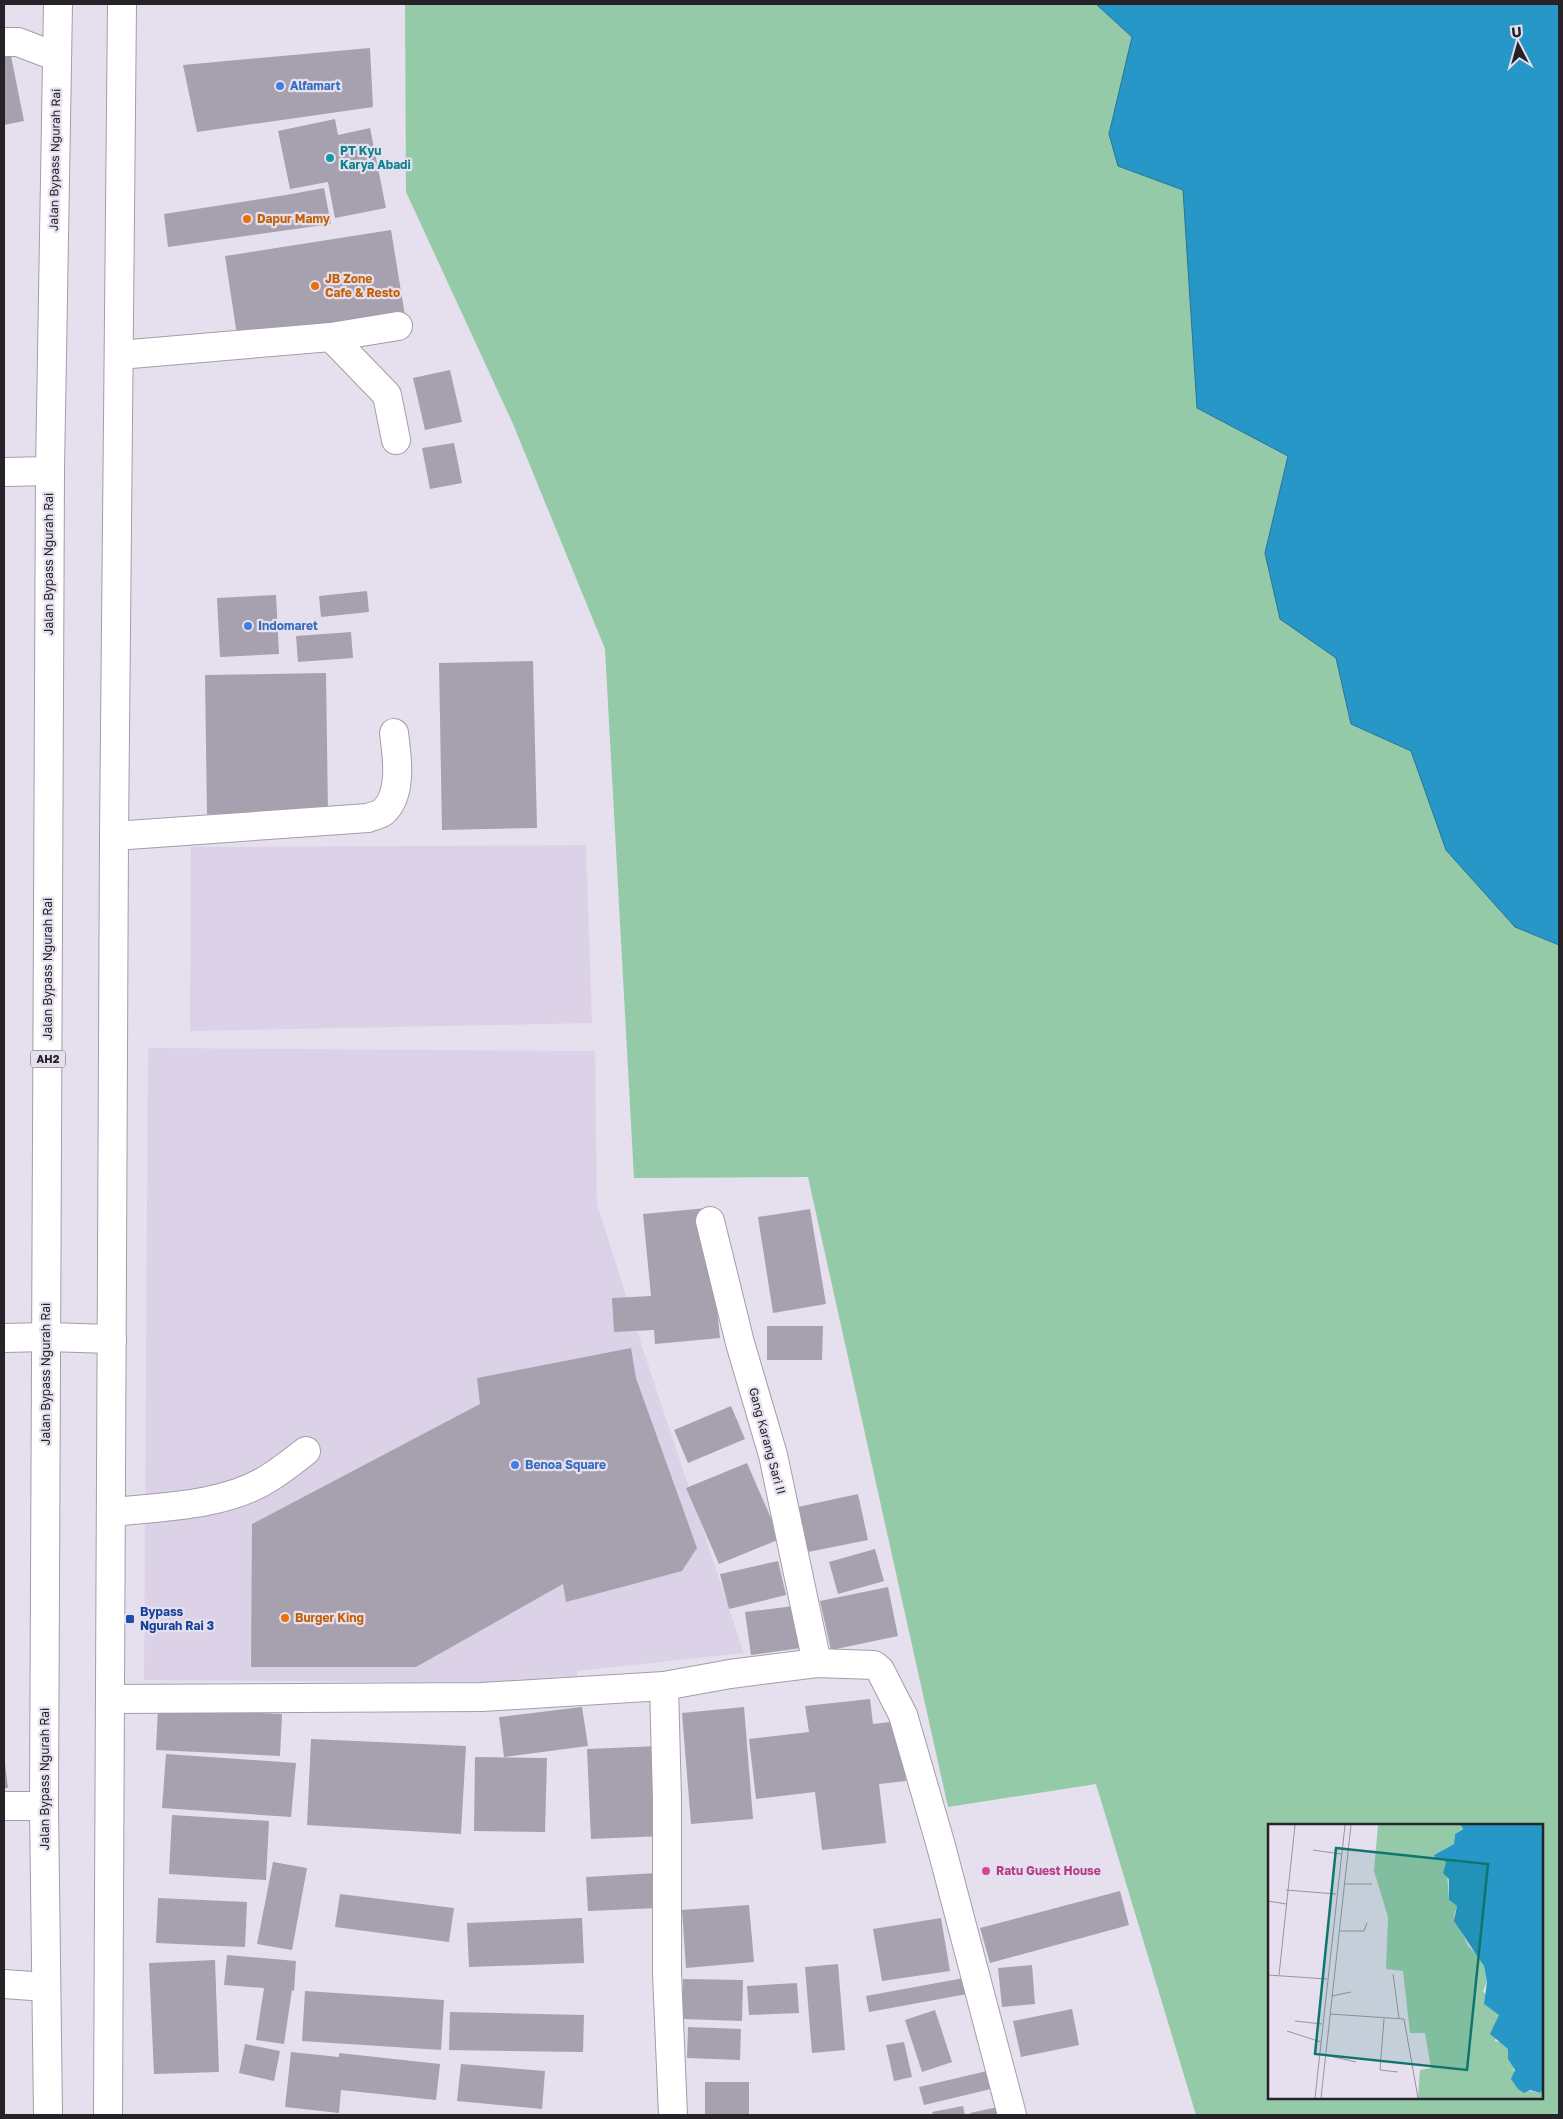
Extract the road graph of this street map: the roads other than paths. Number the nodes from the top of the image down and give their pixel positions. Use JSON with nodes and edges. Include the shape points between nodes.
{"nodes":[{"id":1,"x":58,"y":4,"type":"edge"},
{"id":2,"x":122,"y":4,"type":"edge"},
{"id":3,"x":4,"y":42,"type":"edge"},
{"id":4,"x":57,"y":57,"type":"junction"},
{"id":5,"x":398,"y":326,"type":"dead end"},
{"id":6,"x":331,"y":336,"type":"junction"},
{"id":7,"x":119,"y":355,"type":"junction"},
{"id":8,"x":396,"y":440,"type":"dead end"},
{"id":9,"x":50,"y":471,"type":"junction"},
{"id":10,"x":4,"y":472,"type":"edge"},
{"id":11,"x":394,"y":733,"type":"dead end"},
{"id":12,"x":114,"y":836,"type":"junction"},
{"id":13,"x":710,"y":1221,"type":"dead end"},
{"id":14,"x":47,"y":1337,"type":"junction"},
{"id":15,"x":4,"y":1338,"type":"edge"},
{"id":16,"x":112,"y":1339,"type":"junction"},
{"id":17,"x":306,"y":1450,"type":"dead end"},
{"id":18,"x":111,"y":1512,"type":"junction"},
{"id":19,"x":817,"y":1664,"type":"junction"},
{"id":20,"x":664,"y":1686,"type":"junction"},
{"id":21,"x":110,"y":1699,"type":"junction"},
{"id":22,"x":4,"y":1806,"type":"edge"},
{"id":23,"x":44,"y":1806,"type":"junction"},
{"id":24,"x":4,"y":1984,"type":"edge"},
{"id":25,"x":46,"y":1987,"type":"junction"},
{"id":26,"x":48,"y":2115,"type":"edge"},
{"id":27,"x":111,"y":2115,"type":"edge"},
{"id":28,"x":673,"y":2115,"type":"edge"},
{"id":29,"x":1012,"y":2115,"type":"edge"}],
"edges":[{"from":1,"to":4,"type":"main road","name":"Jalan Bypass Ngurah Rai","number":"AH2"},
{"from":2,"to":7,"type":"main road"},
{"from":3,"to":4,"type":"main road","via":[[18,42]]},
{"from":4,"to":9,"type":"main road","name":"Jalan Bypass Ngurah Rai","number":"AH2"},
{"from":5,"to":6,"type":"main road"},
{"from":6,"to":7,"type":"main road"},
{"from":6,"to":8,"type":"main road","via":[[387,395]]},
{"from":7,"to":12,"type":"main road"},
{"from":9,"to":10,"type":"main road"},
{"from":9,"to":14,"type":"main road","name":"Jalan Bypass Ngurah Rai","number":"AH2"},
{"from":11,"to":12,"type":"main road","via":[[399,764],[393,798],[382,812],[368,818]]},
{"from":12,"to":16,"type":"main road"},
{"from":13,"to":19,"type":"main road","name":"Gang Karang Sari II","via":[[740,1343],[773,1455]]},
{"from":14,"to":15,"type":"main road"},
{"from":14,"to":16,"type":"main road"},
{"from":14,"to":23,"type":"main road","name":"Jalan Bypass Ngurah Rai","number":"AH2"},
{"from":16,"to":18,"type":"main road"},
{"from":17,"to":18,"type":"main road","via":[[268,1479],[248,1489],[210,1501]]},
{"from":18,"to":21,"type":"main road"},
{"from":19,"to":20,"type":"main road"},
{"from":19,"to":29,"type":"main road","via":[[874,1665],[880,1670],[903,1714]]},
{"from":20,"to":21,"type":"main road","via":[[482,1697]]},
{"from":20,"to":28,"type":"main road","via":[[666,1973]]},
{"from":21,"to":27,"type":"main road"},
{"from":22,"to":23,"type":"main road"},
{"from":23,"to":25,"type":"main road","name":"Jalan Bypass Ngurah Rai","number":"AH2"},
{"from":24,"to":25,"type":"main road"},
{"from":25,"to":26,"type":"main road","name":"Jalan Bypass Ngurah Rai","number":"AH2"}]}
